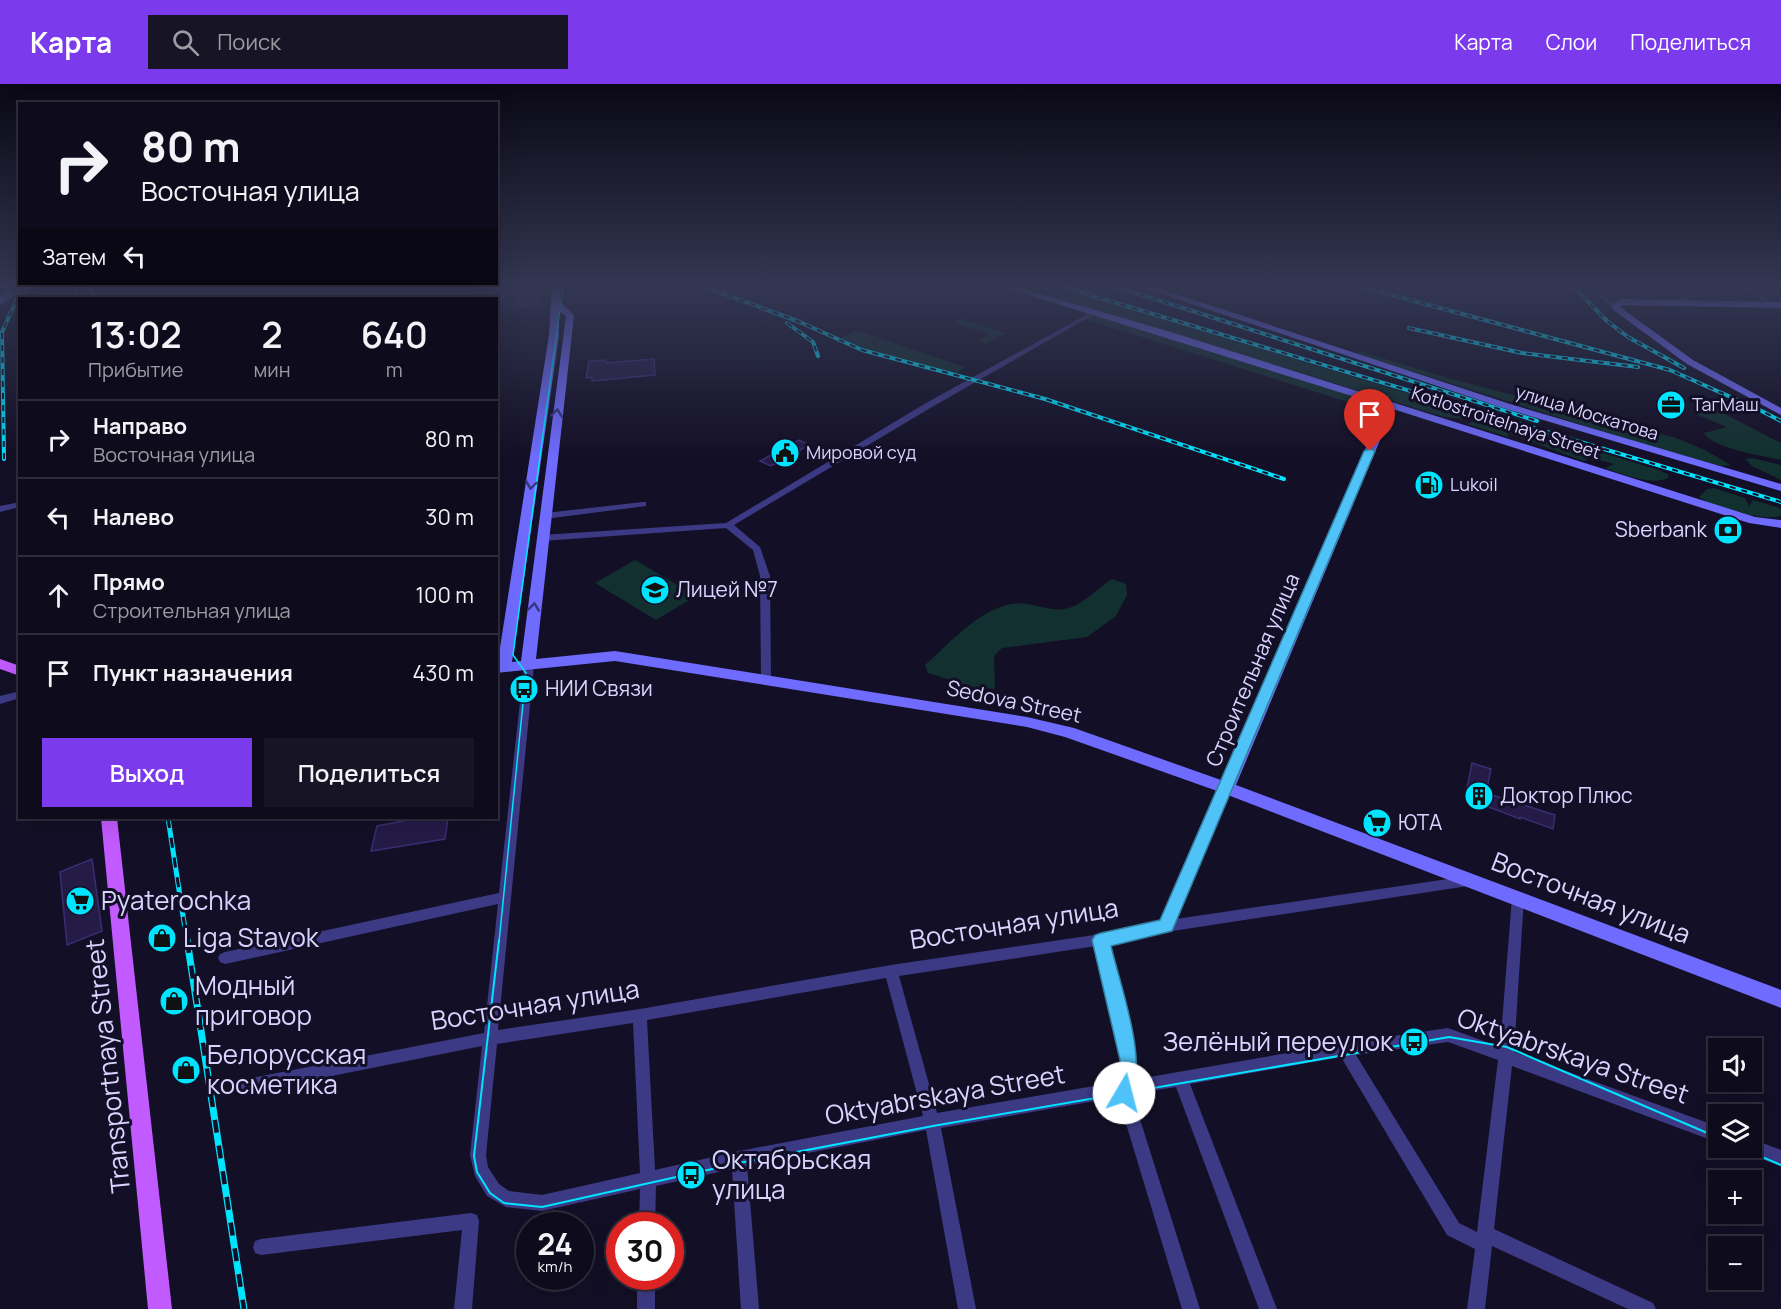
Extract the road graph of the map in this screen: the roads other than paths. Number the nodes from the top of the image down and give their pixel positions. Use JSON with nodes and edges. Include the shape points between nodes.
{"nodes":[{"id":1,"x":553,"y":344,"type":"edge"},
{"id":2,"x":566,"y":344,"type":"edge"},
{"id":3,"x":1038,"y":344,"type":"edge"},
{"id":4,"x":1198,"y":344,"type":"edge"},
{"id":5,"x":1321,"y":344,"type":"edge"},
{"id":6,"x":1666,"y":344,"type":"edge"},
{"id":7,"x":1390,"y":404,"type":"junction"},
{"id":8,"x":1781,"y":412,"type":"edge"},
{"id":9,"x":1781,"y":488,"type":"edge"},
{"id":10,"x":18,"y":504,"type":"edge"},
{"id":11,"x":643,"y":504,"type":"dead end"},
{"id":12,"x":0,"y":509,"type":"edge"},
{"id":13,"x":545,"y":516,"type":"junction"},
{"id":14,"x":1781,"y":524,"type":"edge"},
{"id":15,"x":728,"y":525,"type":"junction"},
{"id":16,"x":542,"y":538,"type":"junction"},
{"id":17,"x":0,"y":664,"type":"edge"},
{"id":18,"x":528,"y":665,"type":"junction"},
{"id":19,"x":500,"y":668,"type":"edge"},
{"id":20,"x":18,"y":670,"type":"edge"},
{"id":21,"x":766,"y":679,"type":"junction"},
{"id":22,"x":18,"y":695,"type":"edge"},
{"id":23,"x":0,"y":700,"type":"edge"},
{"id":24,"x":1226,"y":788,"type":"junction"},
{"id":25,"x":109,"y":819,"type":"edge"},
{"id":26,"x":1470,"y":881,"type":"junction"},
{"id":27,"x":505,"y":897,"type":"junction"},
{"id":28,"x":1518,"y":898,"type":"junction"},
{"id":29,"x":1166,"y":926,"type":"junction"},
{"id":30,"x":1101,"y":940,"type":"junction"},
{"id":31,"x":225,"y":958,"type":"dead end"},
{"id":32,"x":891,"y":971,"type":"junction"},
{"id":33,"x":1781,"y":999,"type":"edge"},
{"id":34,"x":640,"y":1015,"type":"junction"},
{"id":35,"x":490,"y":1038,"type":"junction"},
{"id":36,"x":1345,"y":1050,"type":"junction"},
{"id":37,"x":1506,"y":1056,"type":"junction"},
{"id":38,"x":1180,"y":1078,"type":"junction"},
{"id":39,"x":241,"y":1087,"type":"dead end"},
{"id":40,"x":1123,"y":1089,"type":"junction"},
{"id":41,"x":932,"y":1122,"type":"junction"},
{"id":42,"x":1708,"y":1131,"type":"edge"},
{"id":43,"x":1762,"y":1151,"type":"edge"},
{"id":44,"x":1781,"y":1158,"type":"edge"},
{"id":45,"x":739,"y":1160,"type":"junction"},
{"id":46,"x":648,"y":1180,"type":"junction"},
{"id":47,"x":647,"y":1212,"type":"edge"},
{"id":48,"x":1485,"y":1239,"type":"junction"},
{"id":49,"x":261,"y":1247,"type":"dead end"},
{"id":50,"x":646,"y":1290,"type":"edge"},
{"id":51,"x":160,"y":1309,"type":"edge"},
{"id":52,"x":463,"y":1309,"type":"edge"},
{"id":53,"x":645,"y":1309,"type":"edge"},
{"id":54,"x":750,"y":1309,"type":"edge"},
{"id":55,"x":967,"y":1309,"type":"edge"},
{"id":56,"x":1191,"y":1309,"type":"edge"},
{"id":57,"x":1268,"y":1309,"type":"edge"},
{"id":58,"x":1476,"y":1309,"type":"edge"},
{"id":59,"x":1647,"y":1309,"type":"edge"}],
"edges":[{"from":1,"to":19,"type":"main road","one_way":true},
{"from":13,"to":2,"type":"main road","one_way":true},
{"from":3,"to":15,"type":"street"},
{"from":4,"to":7,"type":"main road","name":"Kotlostroitelnaya Street"},
{"from":5,"to":9,"type":"main road","name":"улица Москатова"},
{"from":6,"to":8,"type":"main road","via":[[1690,362]]},
{"from":7,"to":14,"type":"main road","name":"Kotlostroitelnaya Street","via":[[1753,520]]},
{"from":7,"to":24,"type":"main road","name":"Строительная улица"},
{"from":10,"to":12,"type":"street"},
{"from":11,"to":13,"type":"street"},
{"from":13,"to":16,"type":"main road"},
{"from":15,"to":16,"type":"street"},
{"from":15,"to":21,"type":"street","via":[[758,549],[765,576]]},
{"from":18,"to":16,"type":"main road","one_way":true},
{"from":17,"to":20,"type":"main road"},
{"from":18,"to":19,"type":"main road","name":"Sedova Street"},
{"from":18,"to":21,"type":"main road","name":"Sedova Street","via":[[615,657]]},
{"from":18,"to":27,"type":"street"},
{"from":21,"to":24,"type":"main road","name":"Sedova Street","via":[[1027,722],[1068,732]]},
{"from":22,"to":23,"type":"street"},
{"from":24,"to":26,"type":"main road","name":"Sedova Street"},
{"from":24,"to":29,"type":"street"},
{"from":25,"to":51,"type":"main road","name":"Transportnaya Street"},
{"from":26,"to":28,"type":"main road","name":"Восточная улица"},
{"from":26,"to":29,"type":"street","name":"Восточная улица"},
{"from":27,"to":31,"type":"street"},
{"from":27,"to":35,"type":"street"},
{"from":28,"to":33,"type":"main road","name":"Восточная улица"},
{"from":28,"to":37,"type":"street"},
{"from":29,"to":30,"type":"street","name":"Восточная улица"},
{"from":30,"to":32,"type":"street","name":"Восточная улица"},
{"from":30,"to":40,"type":"street","via":[[1129,1060]]},
{"from":32,"to":34,"type":"street","name":"Восточная улица"},
{"from":32,"to":41,"type":"street"},
{"from":34,"to":35,"type":"street","name":"Восточная улица"},
{"from":34,"to":46,"type":"street"},
{"from":35,"to":39,"type":"street","name":"Восточная улица"},
{"from":35,"to":46,"type":"street","name":"Oktyabrskaya Street","via":[[478,1155],[481,1170],[493,1190],[506,1199],[542,1203]]},
{"from":36,"to":37,"type":"street","name":"Oktyabrskaya Street","via":[[1448,1035]]},
{"from":36,"to":38,"type":"street","name":"Oktyabrskaya Street"},
{"from":36,"to":48,"type":"street","via":[[1453,1230]]},
{"from":37,"to":42,"type":"street","name":"Oktyabrskaya Street"},
{"from":37,"to":48,"type":"street"},
{"from":38,"to":40,"type":"street","name":"Oktyabrskaya Street"},
{"from":38,"to":57,"type":"street"},
{"from":40,"to":41,"type":"street","name":"Oktyabrskaya Street"},
{"from":40,"to":56,"type":"street"},
{"from":41,"to":45,"type":"street","name":"Oktyabrskaya Street"},
{"from":41,"to":55,"type":"street"},
{"from":43,"to":44,"type":"street"},
{"from":45,"to":46,"type":"street","name":"Oktyabrskaya Street"},
{"from":45,"to":54,"type":"street"},
{"from":46,"to":47,"type":"street"},
{"from":48,"to":58,"type":"street"},
{"from":48,"to":59,"type":"street"},
{"from":49,"to":52,"type":"street","via":[[471,1221]]},
{"from":50,"to":53,"type":"street"}]}
